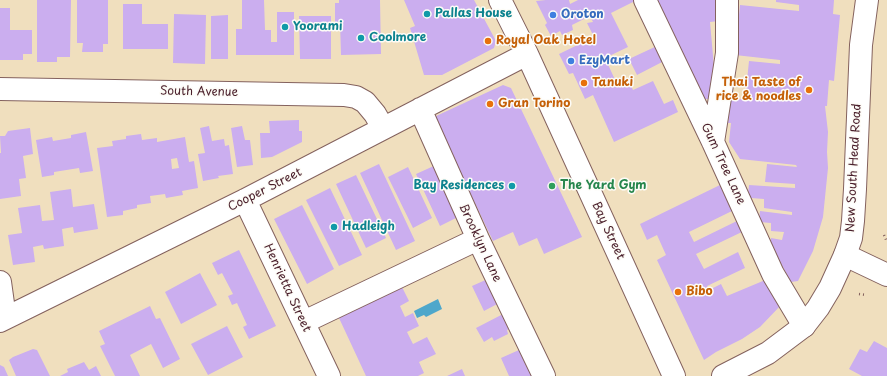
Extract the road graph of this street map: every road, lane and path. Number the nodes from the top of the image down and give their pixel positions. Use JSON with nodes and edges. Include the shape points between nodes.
{"nodes":[{"id":1,"x":500,"y":0,"type":"edge"},
{"id":2,"x":645,"y":0,"type":"edge"},
{"id":3,"x":726,"y":0,"type":"edge"},
{"id":4,"x":867,"y":0,"type":"edge"},
{"id":5,"x":527,"y":54,"type":"junction"},
{"id":6,"x":0,"y":89,"type":"edge"},
{"id":7,"x":420,"y":110,"type":"junction"},
{"id":8,"x":383,"y":128,"type":"junction"},
{"id":9,"x":713,"y":142,"type":"junction"},
{"id":10,"x":245,"y":200,"type":"junction"},
{"id":11,"x":884,"y":235,"type":"dead end"},
{"id":12,"x":478,"y":239,"type":"junction"},
{"id":13,"x":887,"y":242,"type":"edge"},
{"id":14,"x":886,"y":246,"type":"dead end"},
{"id":15,"x":845,"y":255,"type":"junction"},
{"id":16,"x":887,"y":275,"type":"edge"},
{"id":17,"x":0,"y":282,"type":"edge"},
{"id":18,"x":859,"y":294,"type":"dead end"},
{"id":19,"x":866,"y":295,"type":"dead end"},
{"id":20,"x":3,"y":319,"type":"edge"},
{"id":21,"x":304,"y":322,"type":"junction"},
{"id":22,"x":804,"y":326,"type":"junction"},
{"id":23,"x":329,"y":376,"type":"edge"},
{"id":24,"x":544,"y":376,"type":"edge"},
{"id":25,"x":674,"y":376,"type":"edge"},
{"id":26,"x":723,"y":376,"type":"edge"}],
"edges":[{"from":1,"to":5,"type":"street","name":"Bay Street"},
{"from":2,"to":9,"type":"street","name":"Gum Tree Lane"},
{"from":3,"to":9,"type":"street","via":[[727,53]]},
{"from":4,"to":15,"type":"street","name":"New South Head Road","via":[[860,45],[856,188],[853,221]]},
{"from":5,"to":7,"type":"street","name":"Cooper Street"},
{"from":5,"to":25,"type":"street","name":"Bay Street"},
{"from":6,"to":8,"type":"street","name":"South Avenue","via":[[344,95],[365,102]]},
{"from":7,"to":8,"type":"street","name":"Cooper Street"},
{"from":7,"to":12,"type":"street","name":"Brooklyn Lane"},
{"from":8,"to":10,"type":"street","name":"Cooper Street"},
{"from":9,"to":22,"type":"street","name":"Gum Tree Lane","via":[[773,274]]},
{"from":10,"to":20,"type":"street","name":"Cooper Street"},
{"from":10,"to":21,"type":"street","name":"Henrietta Street"},
{"from":11,"to":13,"type":"path"},
{"from":12,"to":21,"type":"street"},
{"from":12,"to":24,"type":"street","name":"Brooklyn Lane"},
{"from":13,"to":14,"type":"path"},
{"from":15,"to":16,"type":"street"},
{"from":15,"to":22,"type":"street","name":"New South Head Road","via":[[818,308]]},
{"from":17,"to":20,"type":"street"},
{"from":18,"to":19,"type":"path"},
{"from":21,"to":23,"type":"street","name":"Henrietta Street"},
{"from":22,"to":26,"type":"street","name":"New South Head Road","via":[[768,353]]}]}
